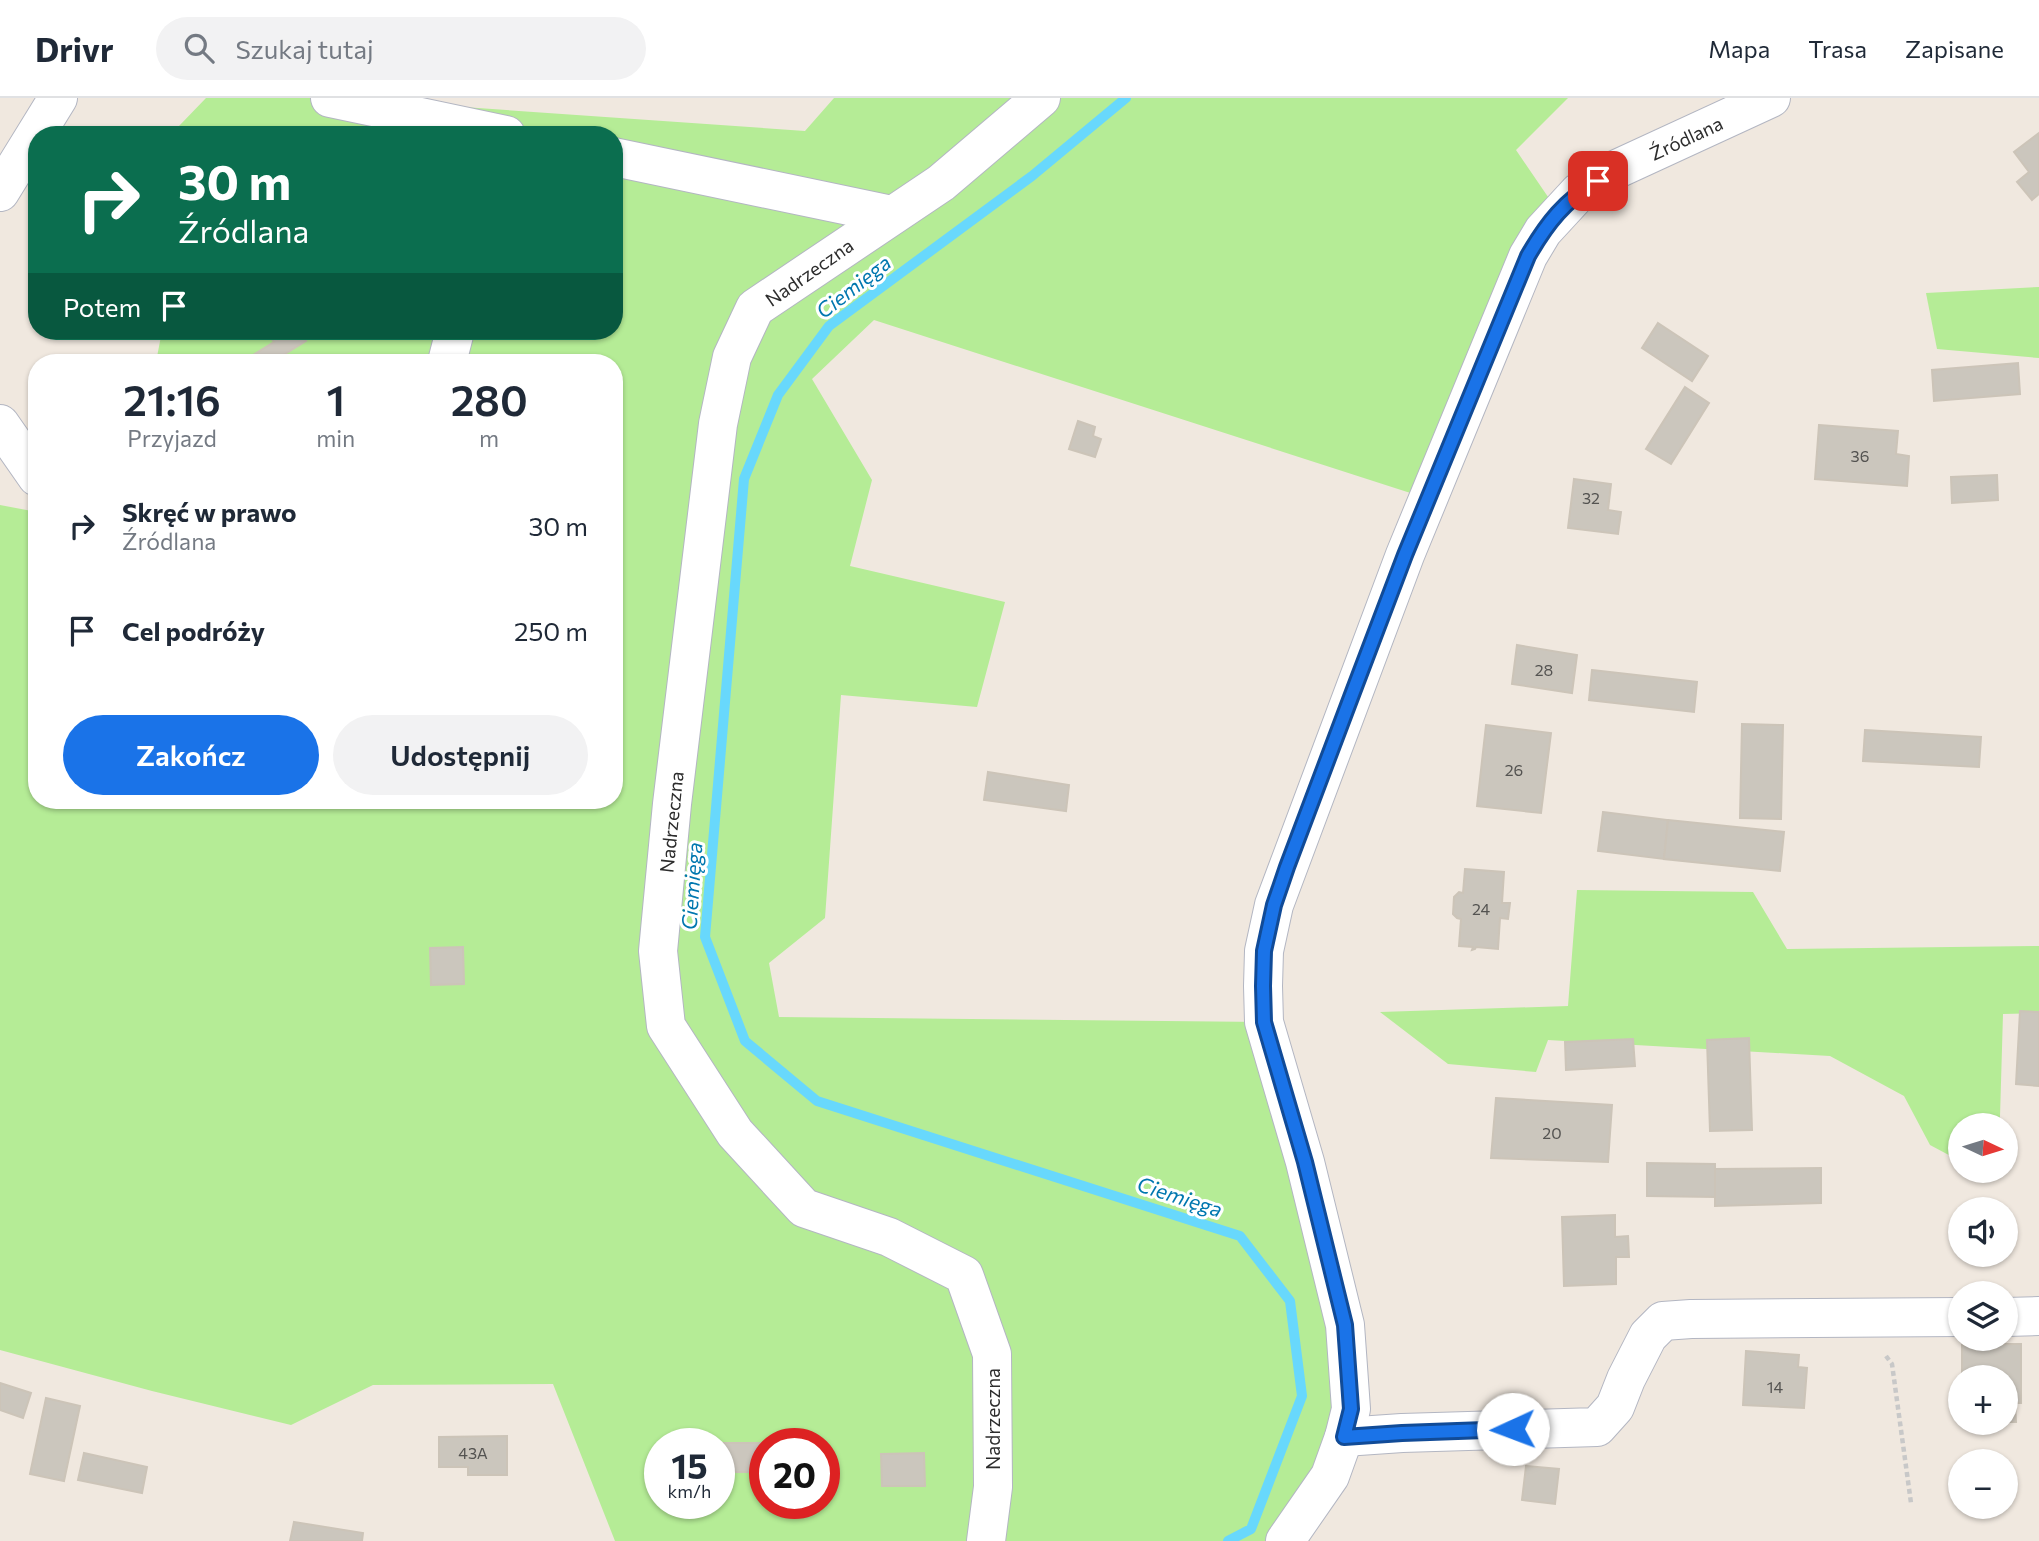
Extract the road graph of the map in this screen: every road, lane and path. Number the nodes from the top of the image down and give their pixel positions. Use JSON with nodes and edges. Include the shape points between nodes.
{"nodes":[{"id":1,"x":58,"y":98,"type":"edge"},
{"id":2,"x":330,"y":98,"type":"edge"},
{"id":3,"x":1041,"y":98,"type":"edge"},
{"id":4,"x":1771,"y":98,"type":"edge"},
{"id":5,"x":41,"y":126,"type":"edge"},
{"id":6,"x":462,"y":126,"type":"edge"},
{"id":7,"x":28,"y":147,"type":"edge"},
{"id":8,"x":623,"y":159,"type":"edge"},
{"id":9,"x":0,"y":192,"type":"edge"},
{"id":10,"x":892,"y":215,"type":"junction"},
{"id":11,"x":0,"y":424,"type":"edge"},
{"id":12,"x":28,"y":464,"type":"edge"},
{"id":13,"x":1948,"y":1317,"type":"edge"},
{"id":14,"x":2018,"y":1317,"type":"edge"},
{"id":15,"x":2039,"y":1317,"type":"edge"},
{"id":16,"x":1859,"y":1318,"type":"junction"},
{"id":17,"x":1344,"y":1437,"type":"junction"},
{"id":18,"x":1911,"y":1503,"type":"dead end"},
{"id":19,"x":986,"y":1541,"type":"edge"},
{"id":20,"x":1285,"y":1541,"type":"edge"}],
"edges":[{"from":1,"to":5,"type":"street"},
{"from":2,"to":6,"type":"street"},
{"from":3,"to":10,"type":"street","name":"Nadrzeczna","via":[[941,183]]},
{"from":4,"to":17,"type":"street","name":"Źródlana","via":[[1617,169],[1579,192],[1543,231],[1528,256],[1405,555],[1274,905],[1264,951],[1264,1022],[1345,1325],[1351,1409]]},
{"from":7,"to":9,"type":"street"},
{"from":8,"to":10,"type":"street"},
{"from":10,"to":19,"type":"street","name":"Nadrzeczna","via":[[755,308],[732,357],[718,424],[658,951],[666,1026],[735,1133],[804,1208],[889,1237],[964,1275],[992,1354],[993,1487]]},
{"from":11,"to":12,"type":"street"},
{"from":13,"to":16,"type":"street"},
{"from":14,"to":15,"type":"street"},
{"from":16,"to":17,"type":"street","via":[[1663,1321],[1648,1336],[1615,1407],[1597,1427]]},
{"from":16,"to":18,"type":"path","via":[[1892,1364]]},
{"from":17,"to":20,"type":"street","name":"Źródlana","via":[[1329,1476]]}]}
